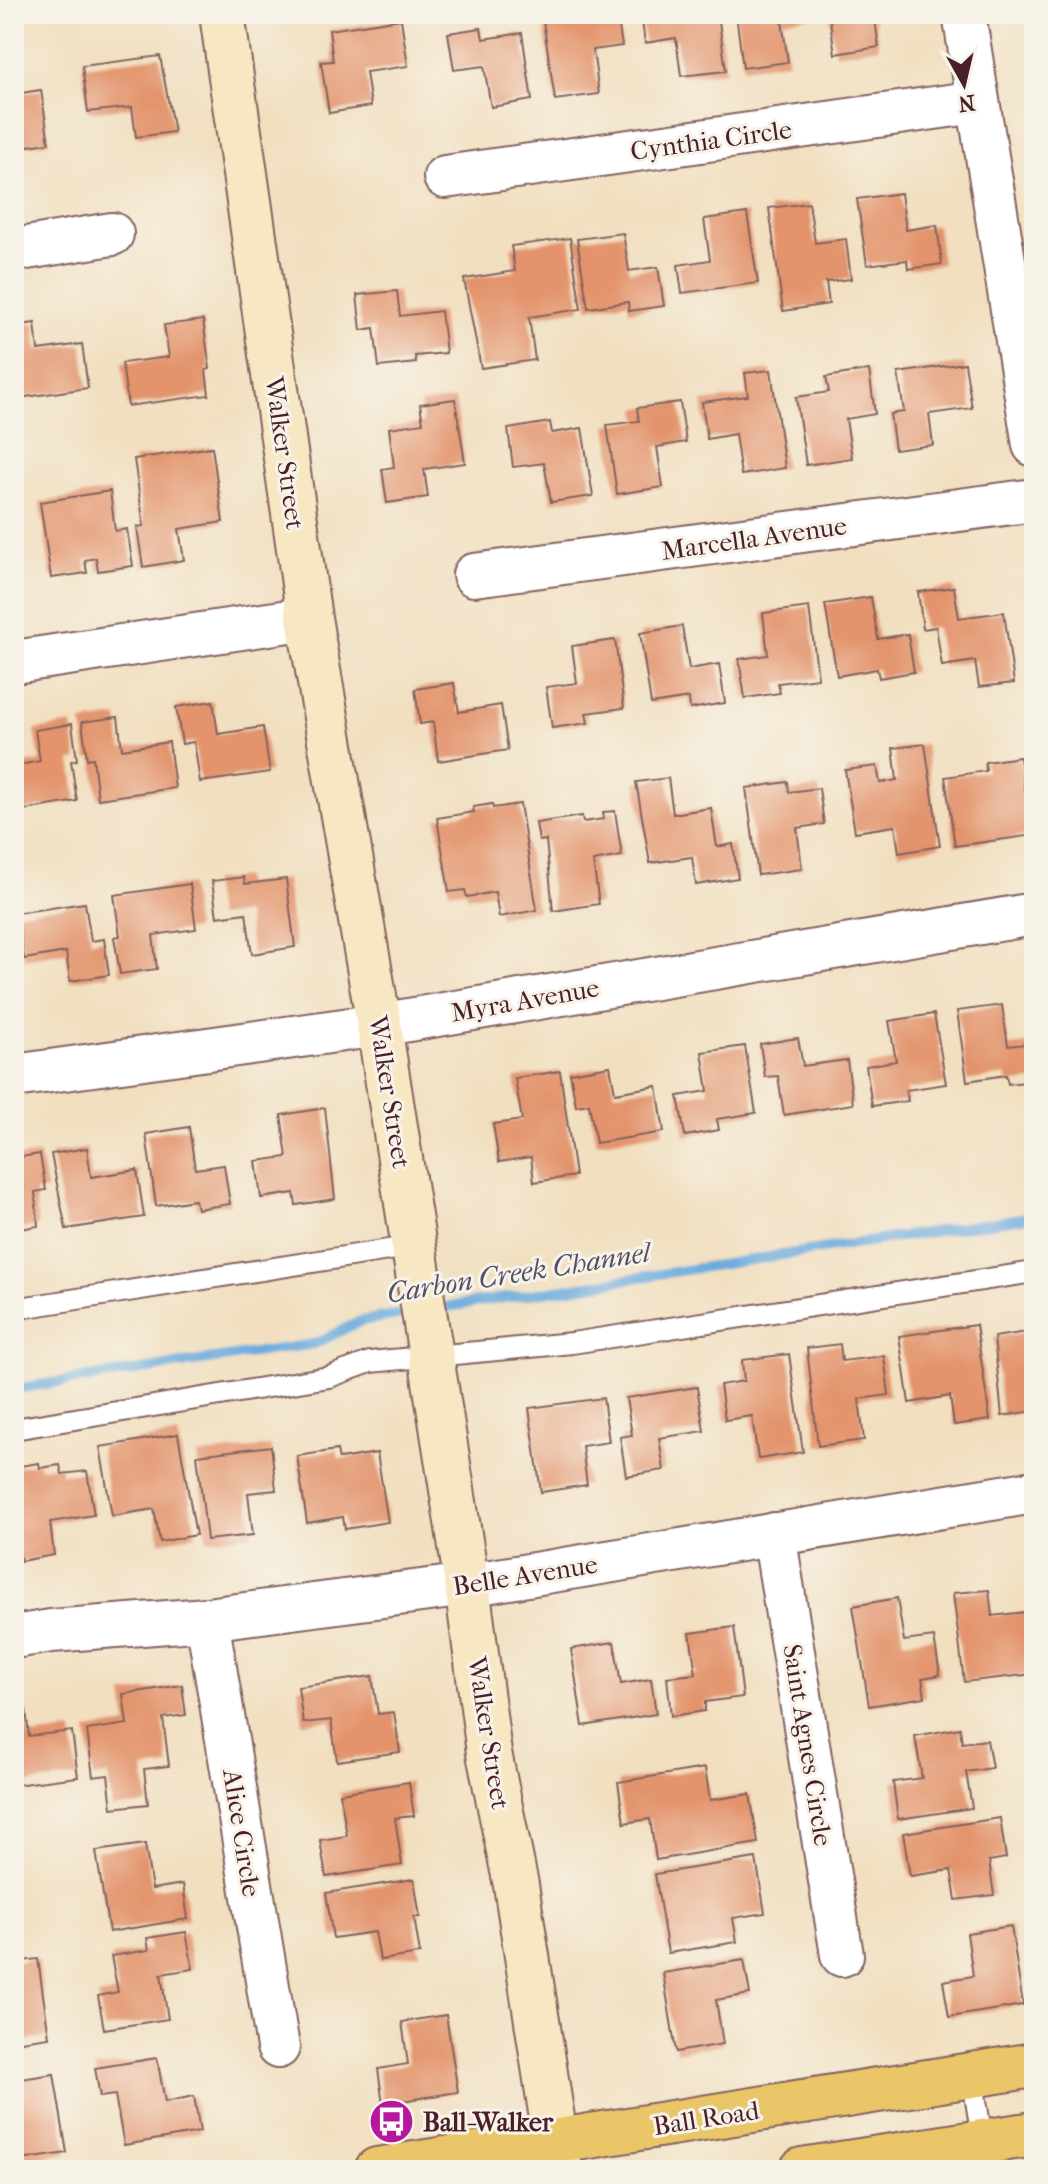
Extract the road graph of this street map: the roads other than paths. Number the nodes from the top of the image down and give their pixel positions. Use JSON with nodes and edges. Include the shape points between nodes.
{"nodes":[{"id":1,"x":222,"y":14,"type":"edge"},
{"id":2,"x":964,"y":14,"type":"edge"},
{"id":3,"x":977,"y":102,"type":"junction"},
{"id":4,"x":445,"y":177,"type":"dead end"},
{"id":5,"x":112,"y":234,"type":"dead end"},
{"id":6,"x":14,"y":250,"type":"edge"},
{"id":7,"x":1034,"y":445,"type":"edge"},
{"id":8,"x":1034,"y":500,"type":"edge"},
{"id":9,"x":474,"y":575,"type":"dead end"},
{"id":10,"x":309,"y":618,"type":"junction"},
{"id":11,"x":14,"y":662,"type":"edge"},
{"id":12,"x":1034,"y":914,"type":"edge"},
{"id":13,"x":379,"y":1025,"type":"junction"},
{"id":14,"x":14,"y":1076,"type":"edge"},
{"id":15,"x":416,"y":1261,"type":"junction"},
{"id":16,"x":1034,"y":1272,"type":"edge"},
{"id":17,"x":14,"y":1309,"type":"edge"},
{"id":18,"x":430,"y":1350,"type":"junction"},
{"id":19,"x":14,"y":1429,"type":"edge"},
{"id":20,"x":1034,"y":1492,"type":"edge"},
{"id":21,"x":774,"y":1534,"type":"junction"},
{"id":22,"x":467,"y":1585,"type":"junction"},
{"id":23,"x":207,"y":1619,"type":"junction"},
{"id":24,"x":14,"y":1637,"type":"edge"},
{"id":25,"x":842,"y":1955,"type":"dead end"},
{"id":26,"x":278,"y":2047,"type":"dead end"},
{"id":27,"x":1034,"y":2065,"type":"edge"},
{"id":28,"x":972,"y":2075,"type":"junction"},
{"id":29,"x":1034,"y":2134,"type":"edge"},
{"id":30,"x":558,"y":2156,"type":"edge"},
{"id":31,"x":984,"y":2156,"type":"edge"},
{"id":32,"x":819,"y":2169,"type":"edge"},
{"id":33,"x":377,"y":2170,"type":"edge"}],
"edges":[{"from":1,"to":10,"type":"main road","name":"Walker Street"},
{"from":2,"to":3,"type":"street"},
{"from":3,"to":4,"type":"street","name":"Cynthia Circle"},
{"from":3,"to":7,"type":"street"},
{"from":5,"to":6,"type":"street"},
{"from":8,"to":9,"type":"street","name":"Marcella Avenue"},
{"from":10,"to":11,"type":"street"},
{"from":10,"to":13,"type":"main road","name":"Walker Street"},
{"from":12,"to":13,"type":"street","name":"Myra Avenue"},
{"from":13,"to":14,"type":"street","name":"Myra Avenue"},
{"from":13,"to":15,"type":"main road","name":"Walker Street"},
{"from":15,"to":17,"type":"lane"},
{"from":15,"to":18,"type":"main road","name":"Walker Street"},
{"from":16,"to":18,"type":"lane","via":[[572,1343]]},
{"from":18,"to":19,"type":"lane","via":[[329,1377]]},
{"from":18,"to":22,"type":"main road","name":"Walker Street"},
{"from":20,"to":21,"type":"street","name":"Belle Avenue"},
{"from":21,"to":22,"type":"street","name":"Belle Avenue"},
{"from":21,"to":25,"type":"street","name":"Saint Agnes Circle"},
{"from":22,"to":23,"type":"street","name":"Belle Avenue"},
{"from":22,"to":30,"type":"main road","name":"Walker Street","via":[[489,1753],[516,1885]]},
{"from":23,"to":24,"type":"street","name":"Belle Avenue"},
{"from":23,"to":26,"type":"street","name":"Alice Circle"},
{"from":27,"to":28,"type":"main road","name":"Ball Road"},
{"from":28,"to":30,"type":"main road","name":"Ball Road"},
{"from":28,"to":31,"type":"lane"},
{"from":29,"to":31,"type":"main road"},
{"from":30,"to":33,"type":"main road","name":"Ball Road"},
{"from":31,"to":32,"type":"main road"}]}
